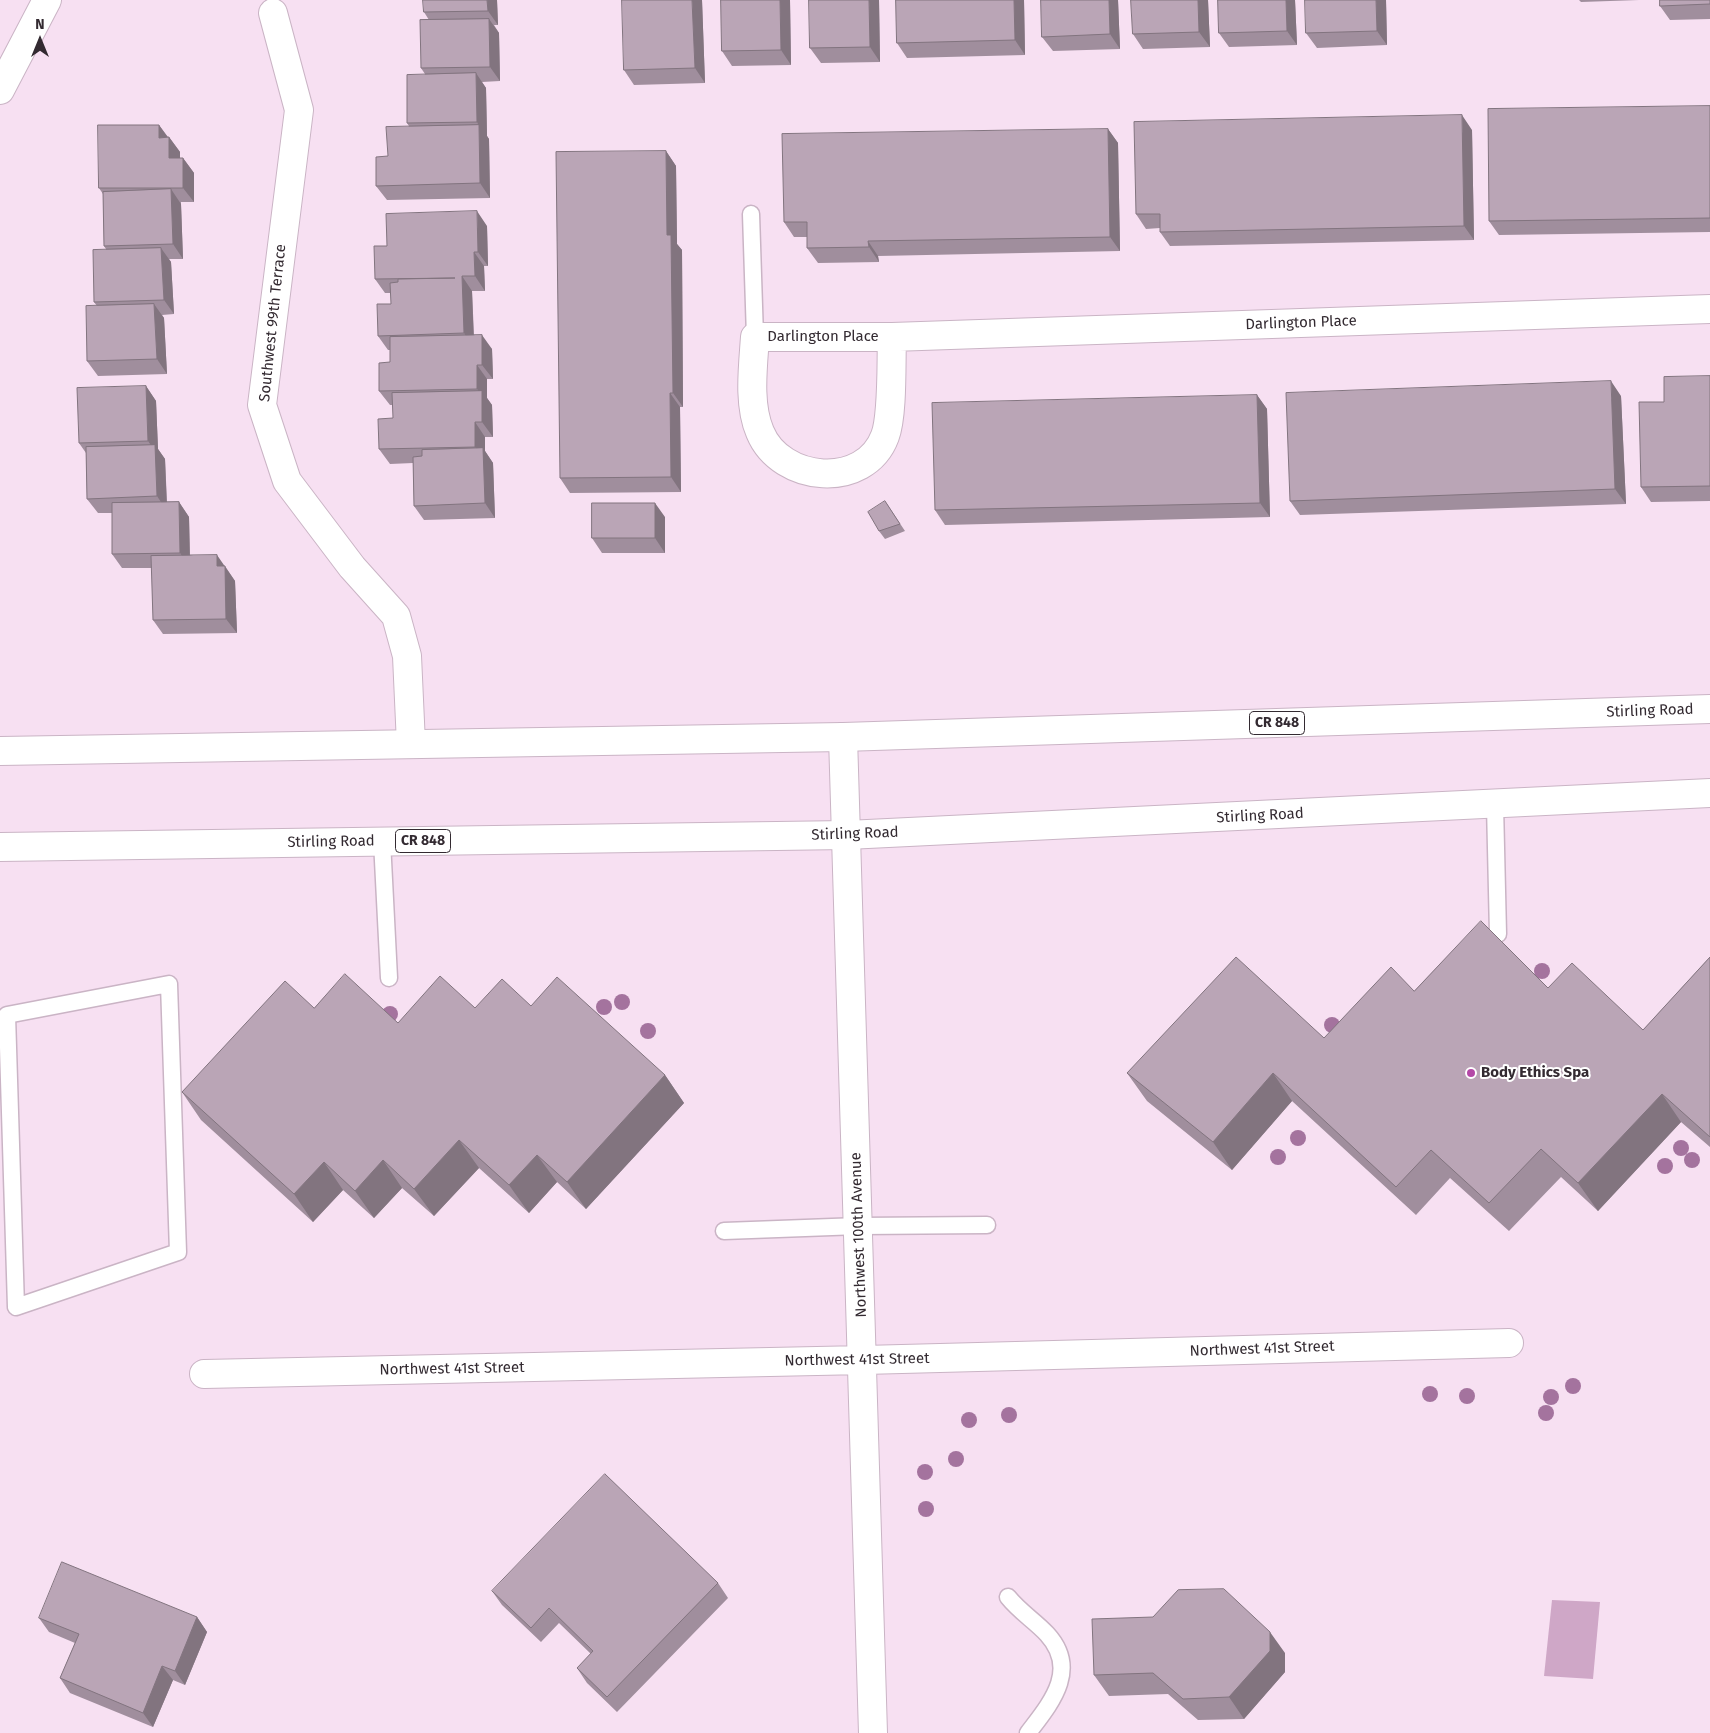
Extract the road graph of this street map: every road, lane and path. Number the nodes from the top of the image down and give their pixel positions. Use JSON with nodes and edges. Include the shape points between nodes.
{"nodes":[{"id":1,"x":47,"y":0,"type":"edge"},
{"id":2,"x":273,"y":13,"type":"dead end"},
{"id":3,"x":0,"y":90,"type":"edge"},
{"id":4,"x":751,"y":214,"type":"dead end"},
{"id":5,"x":1710,"y":309,"type":"edge"},
{"id":6,"x":755,"y":337,"type":"junction"},
{"id":7,"x":892,"y":337,"type":"junction"},
{"id":8,"x":1710,"y":709,"type":"edge"},
{"id":9,"x":843,"y":737,"type":"junction"},
{"id":10,"x":411,"y":744,"type":"junction"},
{"id":11,"x":0,"y":751,"type":"edge"},
{"id":12,"x":1710,"y":793,"type":"edge"},
{"id":13,"x":1495,"y":805,"type":"junction"},
{"id":14,"x":847,"y":835,"type":"junction"},
{"id":15,"x":382,"y":841,"type":"junction"},
{"id":16,"x":0,"y":847,"type":"edge"},
{"id":17,"x":1498,"y":934,"type":"dead end"},
{"id":18,"x":389,"y":978,"type":"dead end"},
{"id":19,"x":987,"y":1225,"type":"dead end"},
{"id":20,"x":859,"y":1226,"type":"junction"},
{"id":21,"x":724,"y":1231,"type":"dead end"},
{"id":22,"x":8,"y":1307,"type":"edge"},
{"id":23,"x":1509,"y":1343,"type":"dead end"},
{"id":24,"x":864,"y":1360,"type":"junction"},
{"id":25,"x":204,"y":1374,"type":"dead end"},
{"id":26,"x":1008,"y":1597,"type":"dead end"},
{"id":27,"x":873,"y":1733,"type":"edge"},
{"id":28,"x":1028,"y":1733,"type":"edge"}],
"edges":[{"from":1,"to":3,"type":"street"},
{"from":2,"to":10,"type":"street","name":"Southwest 99th Terrace","via":[[299,110],[262,405],[287,480],[352,567],[396,616],[407,656]]},
{"from":4,"to":6,"type":"lane","name":"Darlington Place"},
{"from":5,"to":7,"type":"street","name":"Darlington Place"},
{"from":6,"to":7,"type":"street","name":"Darlington Place"},
{"from":6,"to":7,"type":"street","name":"Darlington Place","via":[[754,406],[760,433],[783,461],[797,469],[825,474],[842,472],[858,465],[873,454],[884,437]]},
{"from":8,"to":9,"type":"street","name":"Stirling Road","number":"CR 848"},
{"from":9,"to":10,"type":"street","name":"Stirling Road","number":"CR 848"},
{"from":9,"to":14,"type":"street","name":"Northwest 100th Avenue"},
{"from":10,"to":11,"type":"street","name":"Stirling Road","number":"CR 848"},
{"from":12,"to":13,"type":"street","name":"Stirling Road","number":"CR 848"},
{"from":13,"to":14,"type":"street","name":"Stirling Road","number":"CR 848"},
{"from":13,"to":17,"type":"lane"},
{"from":14,"to":15,"type":"street","name":"Stirling Road","number":"CR 848"},
{"from":14,"to":20,"type":"street","name":"Northwest 100th Avenue"},
{"from":15,"to":16,"type":"street","name":"Stirling Road","number":"CR 848"},
{"from":15,"to":18,"type":"lane"},
{"from":19,"to":20,"type":"lane"},
{"from":20,"to":21,"type":"lane"},
{"from":20,"to":24,"type":"street","name":"Northwest 100th Avenue"},
{"from":22,"to":22,"type":"lane","via":[[7,1015],[168,984],[178,1252]]},
{"from":23,"to":24,"type":"street","name":"Northwest 41st Street"},
{"from":24,"to":25,"type":"street","name":"Northwest 41st Street"},
{"from":24,"to":27,"type":"street","name":"Northwest 100th Avenue"},
{"from":26,"to":28,"type":"lane","via":[[1048,1635],[1058,1652],[1061,1669],[1058,1688],[1049,1708]]}]}
